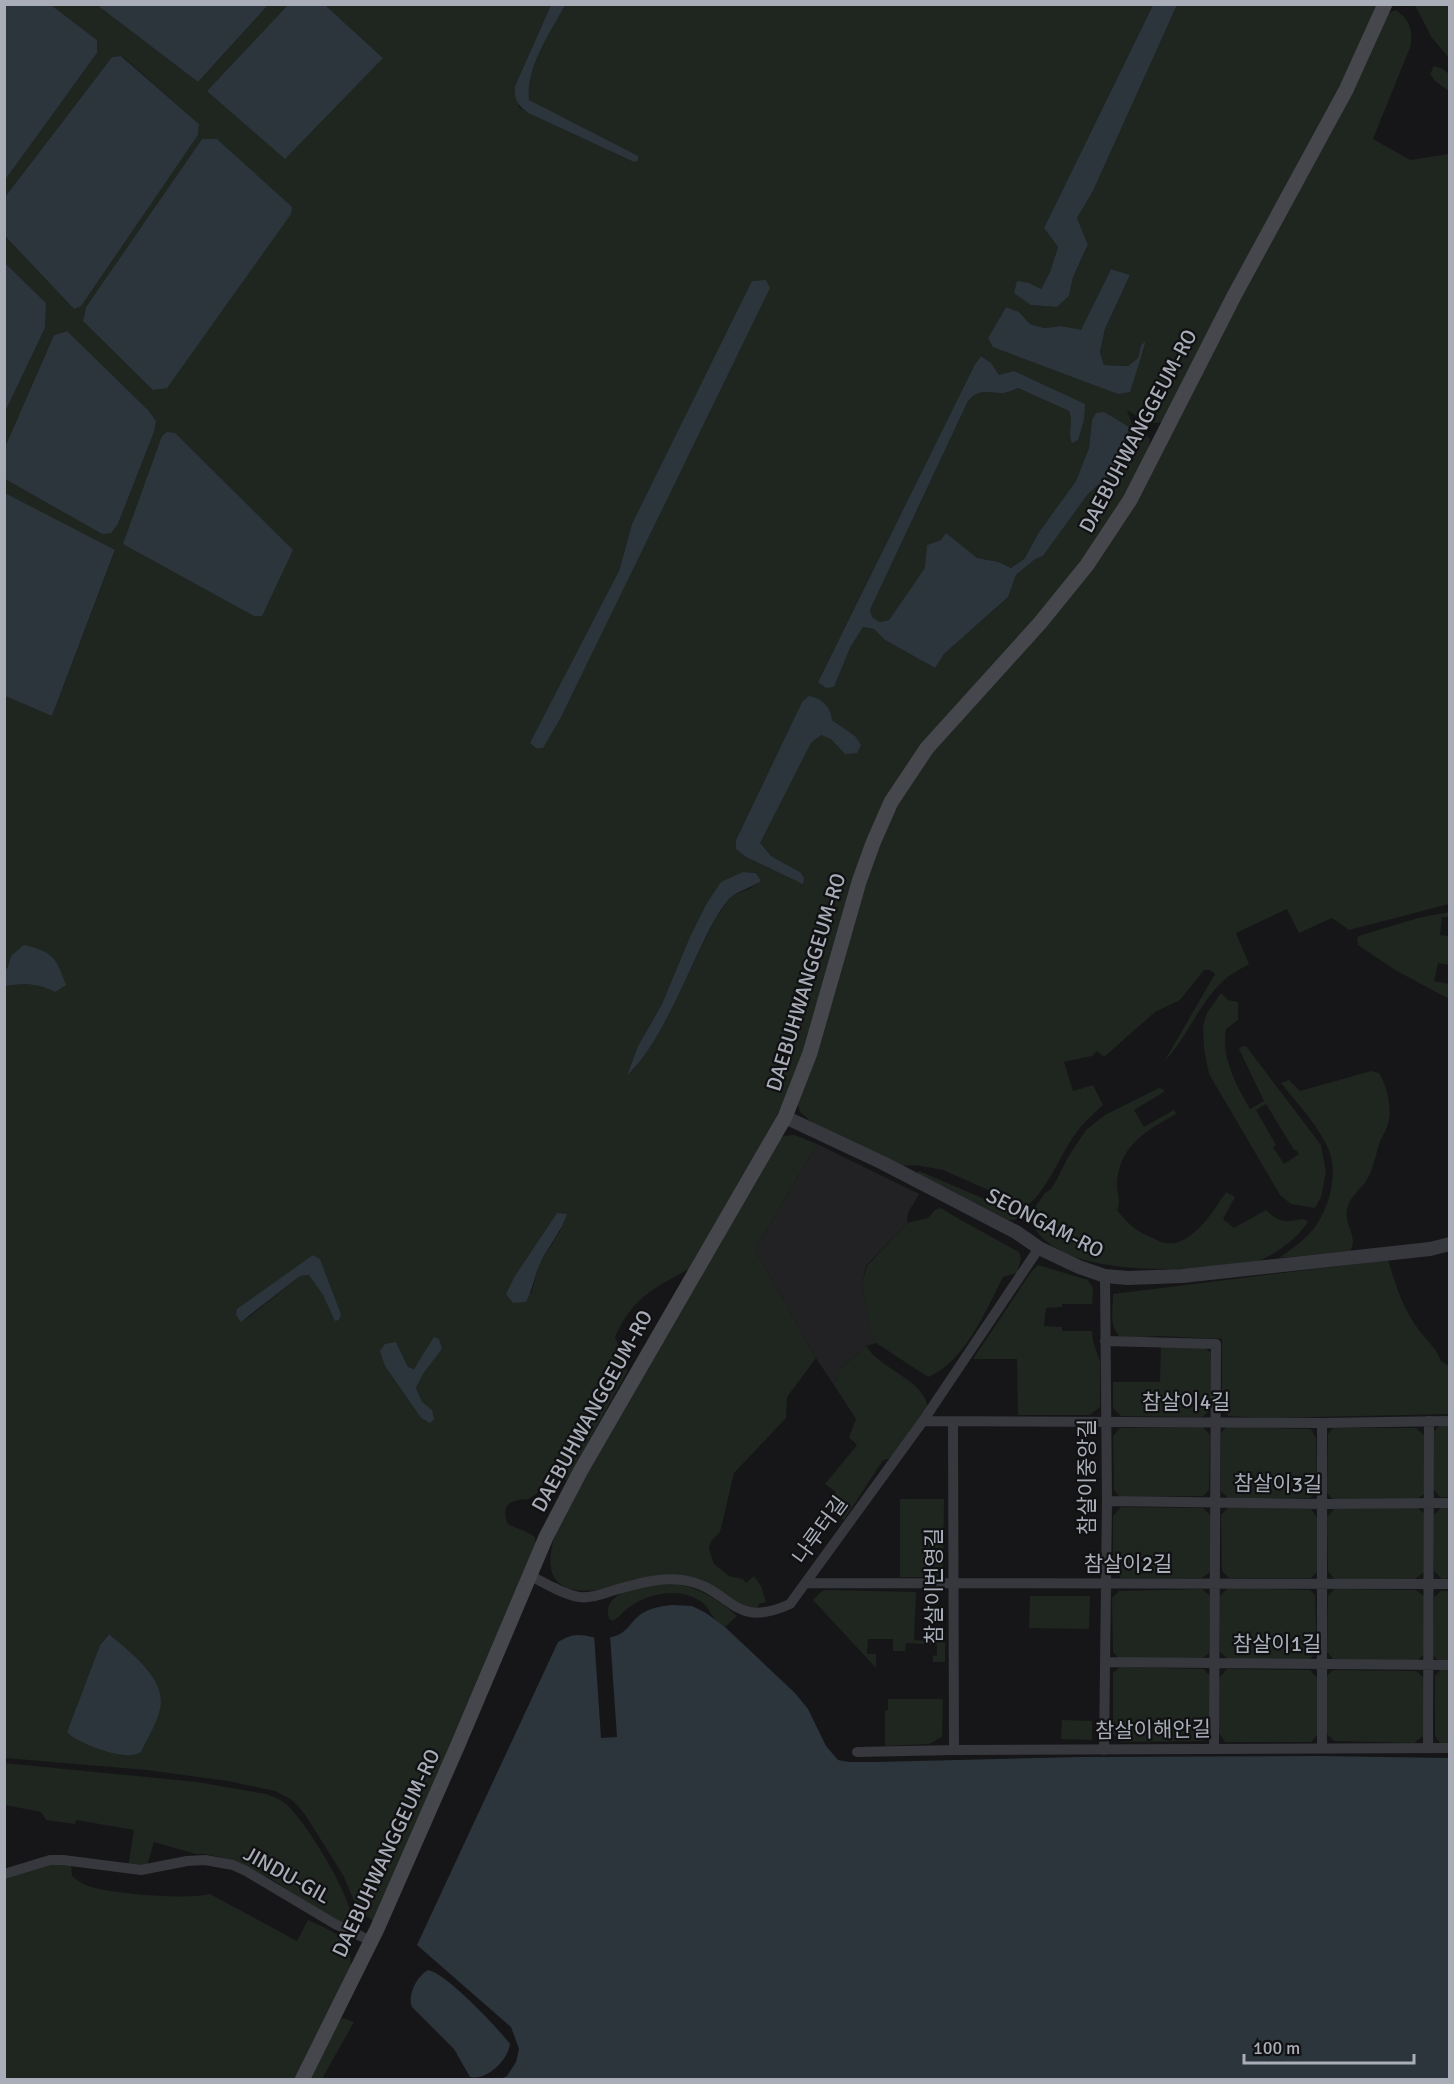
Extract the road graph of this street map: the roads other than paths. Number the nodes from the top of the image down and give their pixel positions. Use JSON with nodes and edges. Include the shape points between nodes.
{"nodes":[{"id":1,"x":1385,"y":4,"type":"edge"},
{"id":2,"x":785,"y":1117,"type":"junction"},
{"id":3,"x":1449,"y":1244,"type":"edge"},
{"id":4,"x":1039,"y":1248,"type":"junction"},
{"id":5,"x":1105,"y":1276,"type":"junction"},
{"id":6,"x":1105,"y":1341,"type":"junction"},
{"id":7,"x":922,"y":1421,"type":"junction"},
{"id":8,"x":1106,"y":1421,"type":"junction"},
{"id":9,"x":1429,"y":1421,"type":"junction"},
{"id":10,"x":1449,"y":1421,"type":"edge"},
{"id":11,"x":953,"y":1422,"type":"junction"},
{"id":12,"x":1216,"y":1422,"type":"junction"},
{"id":13,"x":1322,"y":1423,"type":"junction"},
{"id":14,"x":1107,"y":1501,"type":"junction"},
{"id":15,"x":1216,"y":1502,"type":"junction"},
{"id":16,"x":1429,"y":1503,"type":"junction"},
{"id":17,"x":1449,"y":1503,"type":"edge"},
{"id":18,"x":1322,"y":1504,"type":"junction"},
{"id":19,"x":529,"y":1575,"type":"junction"},
{"id":20,"x":953,"y":1582,"type":"junction"},
{"id":21,"x":806,"y":1583,"type":"junction"},
{"id":22,"x":1106,"y":1583,"type":"junction"},
{"id":23,"x":1215,"y":1583,"type":"junction"},
{"id":24,"x":1322,"y":1584,"type":"junction"},
{"id":25,"x":1429,"y":1584,"type":"junction"},
{"id":26,"x":1449,"y":1584,"type":"edge"},
{"id":27,"x":1105,"y":1662,"type":"junction"},
{"id":28,"x":1215,"y":1664,"type":"junction"},
{"id":29,"x":1321,"y":1664,"type":"junction"},
{"id":30,"x":1428,"y":1664,"type":"junction"},
{"id":31,"x":1449,"y":1665,"type":"edge"},
{"id":32,"x":1214,"y":1748,"type":"junction"},
{"id":33,"x":1322,"y":1748,"type":"junction"},
{"id":34,"x":1428,"y":1748,"type":"junction"},
{"id":35,"x":1449,"y":1748,"type":"edge"},
{"id":36,"x":954,"y":1750,"type":"junction"},
{"id":37,"x":1104,"y":1750,"type":"junction"},
{"id":38,"x":857,"y":1752,"type":"dead end"},
{"id":39,"x":4,"y":1874,"type":"edge"},
{"id":40,"x":371,"y":1941,"type":"junction"},
{"id":41,"x":302,"y":2079,"type":"edge"}],
"edges":[{"from":1,"to":2,"type":"main road","name":"DAEBUHWANGGEUM-RO","via":[[1346,90],[1234,296],[1130,500],[1087,565],[927,748],[891,802],[866,863],[810,1053]]},
{"from":2,"to":4,"type":"street","name":"SEONGAM-RO","via":[[884,1163]]},
{"from":2,"to":19,"type":"main road","name":"DAEBUHWANGGEUM-RO","via":[[581,1470]]},
{"from":3,"to":5,"type":"street","name":"SEONGAM-RO","via":[[1182,1275]]},
{"from":4,"to":5,"type":"street","name":"SEONGAM-RO"},
{"from":4,"to":7,"type":"street","name":"나루터길"},
{"from":5,"to":6,"type":"street","name":"참살이중앙길"},
{"from":6,"to":8,"type":"street","name":"참살이중앙길"},
{"from":6,"to":12,"type":"street","via":[[1216,1344]]},
{"from":7,"to":11,"type":"street","name":"참살이4길"},
{"from":7,"to":21,"type":"street","name":"나루터길"},
{"from":8,"to":11,"type":"street","name":"참살이4길"},
{"from":8,"to":12,"type":"street","name":"참살이4길"},
{"from":8,"to":14,"type":"street","name":"참살이중앙길"},
{"from":9,"to":10,"type":"street","name":"참살이4길"},
{"from":9,"to":13,"type":"street","name":"참살이4길"},
{"from":9,"to":16,"type":"street"},
{"from":11,"to":20,"type":"street","name":"참살이번영길"},
{"from":12,"to":13,"type":"street","name":"참살이4길"},
{"from":12,"to":15,"type":"street"},
{"from":13,"to":18,"type":"street"},
{"from":14,"to":15,"type":"street","name":"참살이3길"},
{"from":14,"to":22,"type":"street","name":"참살이중앙길"},
{"from":15,"to":18,"type":"street","name":"참살이3길"},
{"from":15,"to":23,"type":"street"},
{"from":16,"to":17,"type":"street","name":"참살이3길"},
{"from":16,"to":18,"type":"street","name":"참살이3길"},
{"from":16,"to":25,"type":"street"},
{"from":18,"to":24,"type":"street"},
{"from":19,"to":21,"type":"street","name":"나루터길","via":[[582,1597],[672,1578],[699,1582],[742,1611],[758,1614],[790,1604]]},
{"from":19,"to":40,"type":"main road","name":"DAEBUHWANGGEUM-RO"},
{"from":20,"to":21,"type":"street","name":"참살이2길"},
{"from":20,"to":22,"type":"street","name":"참살이2길"},
{"from":20,"to":36,"type":"street","name":"참살이번영길"},
{"from":22,"to":23,"type":"street","name":"참살이2길"},
{"from":22,"to":27,"type":"street","name":"참살이중앙길"},
{"from":23,"to":24,"type":"street","name":"참살이2길"},
{"from":23,"to":28,"type":"street"},
{"from":24,"to":25,"type":"street","name":"참살이2길"},
{"from":24,"to":29,"type":"street"},
{"from":25,"to":26,"type":"street","name":"참살이2길"},
{"from":25,"to":30,"type":"street"},
{"from":27,"to":28,"type":"street","name":"참살이1길"},
{"from":27,"to":37,"type":"street","name":"참살이중앙길"},
{"from":28,"to":29,"type":"street","name":"참살이1길"},
{"from":28,"to":32,"type":"street"},
{"from":29,"to":30,"type":"street","name":"참살이1길"},
{"from":29,"to":33,"type":"street"},
{"from":30,"to":31,"type":"street","name":"참살이1길"},
{"from":30,"to":34,"type":"street"},
{"from":32,"to":33,"type":"street","name":"참살이해안길"},
{"from":32,"to":37,"type":"street","name":"참살이해안길"},
{"from":33,"to":34,"type":"street","name":"참살이해안길"},
{"from":34,"to":35,"type":"street","name":"참살이해안길"},
{"from":36,"to":37,"type":"street","name":"참살이해안길"},
{"from":36,"to":38,"type":"street","name":"참살이해안길"},
{"from":39,"to":40,"type":"street","name":"JINDU-GIL","via":[[50,1860],[141,1870],[197,1860],[223,1863],[246,1871]]},
{"from":40,"to":41,"type":"main road","name":"DAEBUHWANGGEUM-RO"}]}
